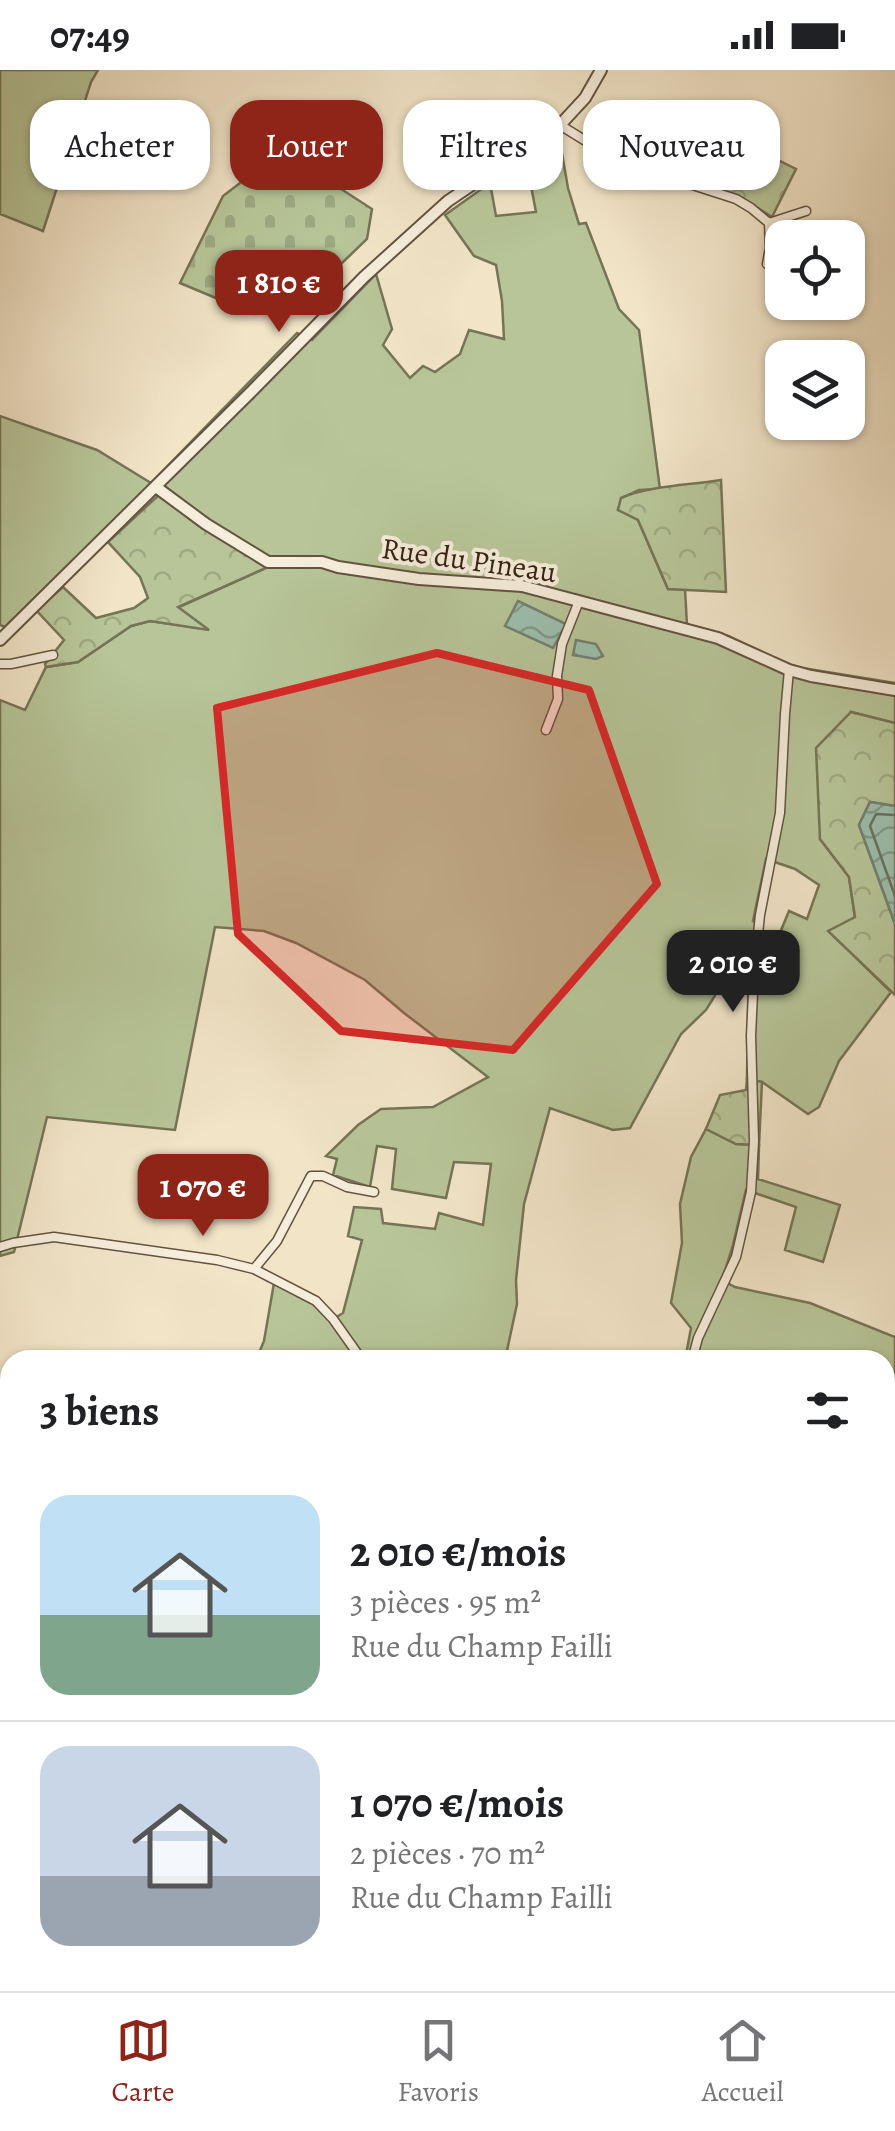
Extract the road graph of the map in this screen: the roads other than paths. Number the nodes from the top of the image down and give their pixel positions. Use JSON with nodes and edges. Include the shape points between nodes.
{"nodes":[{"id":1,"x":601,"y":70,"type":"edge"},
{"id":2,"x":563,"y":122,"type":"edge"},
{"id":3,"x":563,"y":127,"type":"edge"},
{"id":4,"x":464,"y":190,"type":"edge"},
{"id":5,"x":806,"y":211,"type":"dead end"},
{"id":6,"x":774,"y":220,"type":"edge"},
{"id":7,"x":765,"y":221,"type":"edge"},
{"id":8,"x":156,"y":486,"type":"junction"},
{"id":9,"x":579,"y":601,"type":"junction"},
{"id":10,"x":0,"y":640,"type":"edge"},
{"id":11,"x":53,"y":655,"type":"dead end"},
{"id":12,"x":0,"y":664,"type":"edge"},
{"id":13,"x":789,"y":670,"type":"junction"},
{"id":14,"x":895,"y":690,"type":"edge"},
{"id":15,"x":546,"y":730,"type":"dead end"},
{"id":16,"x":374,"y":1192,"type":"dead end"},
{"id":17,"x":0,"y":1248,"type":"edge"},
{"id":18,"x":254,"y":1269,"type":"junction"},
{"id":19,"x":355,"y":1350,"type":"edge"},
{"id":20,"x":695,"y":1350,"type":"edge"}],
"edges":[{"from":1,"to":2,"type":"street"},
{"from":3,"to":7,"type":"street","via":[[618,161],[736,199]]},
{"from":4,"to":8,"type":"street","via":[[347,293]]},
{"from":5,"to":6,"type":"street"},
{"from":8,"to":9,"type":"street","name":"Rue du Pineau","via":[[268,562],[322,562],[419,579],[522,586]]},
{"from":8,"to":10,"type":"street"},
{"from":9,"to":13,"type":"street","name":"Rue du Pineau","via":[[718,638]]},
{"from":9,"to":15,"type":"street","via":[[562,644],[558,698]]},
{"from":11,"to":12,"type":"street"},
{"from":13,"to":14,"type":"street","name":"Rue du Pineau"},
{"from":13,"to":20,"type":"street","via":[[780,813],[754,972],[751,1192],[736,1257]]},
{"from":16,"to":18,"type":"street","via":[[311,1176],[278,1241]]},
{"from":17,"to":18,"type":"street","via":[[54,1237]]},
{"from":18,"to":19,"type":"street","via":[[316,1301]]}]}
